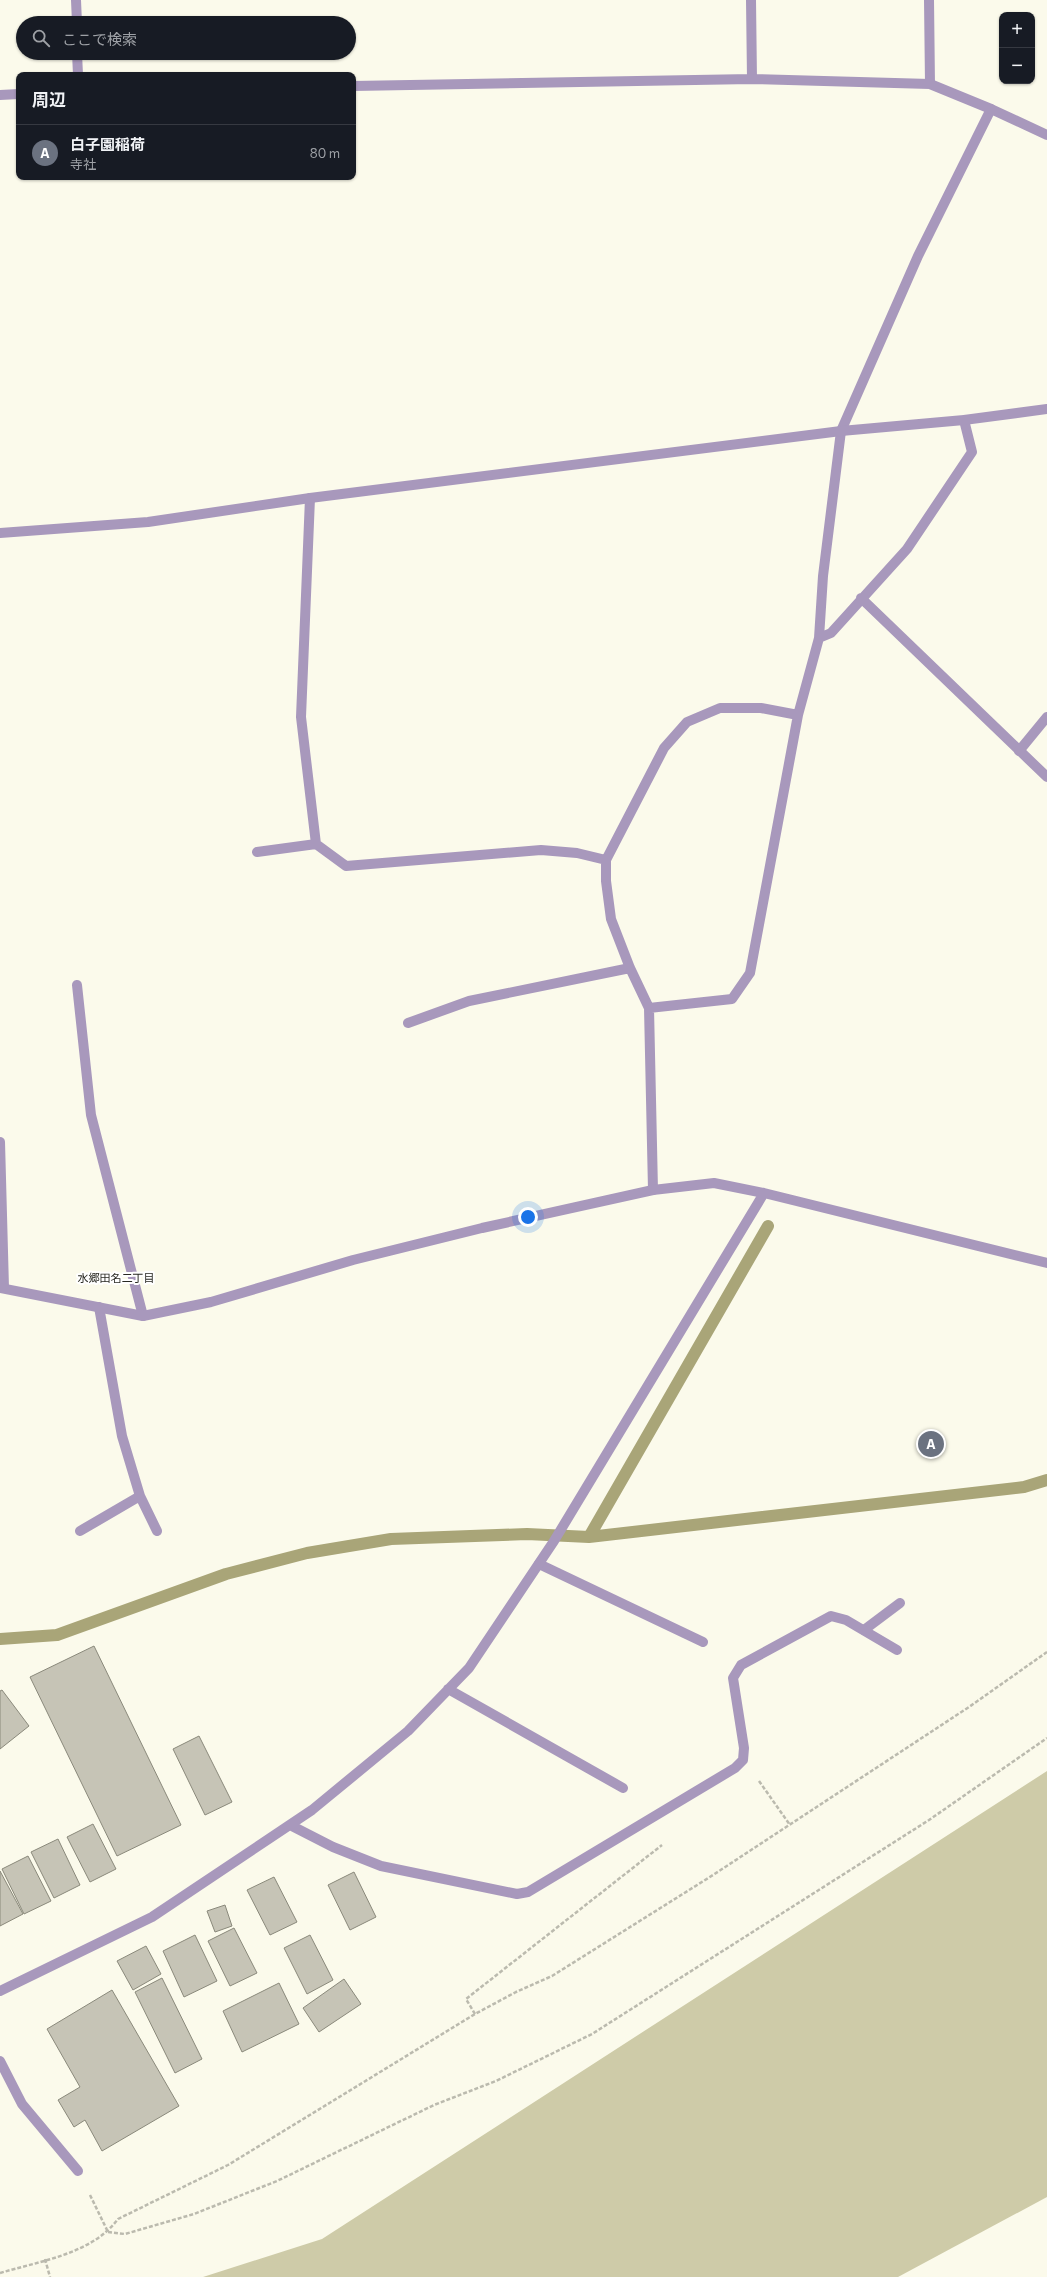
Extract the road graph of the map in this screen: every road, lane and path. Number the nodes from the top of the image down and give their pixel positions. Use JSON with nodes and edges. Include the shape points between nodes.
{"nodes":[{"id":1,"x":76,"y":0,"type":"edge"},
{"id":2,"x":751,"y":0,"type":"edge"},
{"id":3,"x":929,"y":0,"type":"edge"},
{"id":4,"x":76,"y":16,"type":"edge"},
{"id":5,"x":77,"y":60,"type":"edge"},
{"id":6,"x":78,"y":72,"type":"edge"},
{"id":7,"x":752,"y":79,"type":"junction"},
{"id":8,"x":930,"y":84,"type":"junction"},
{"id":9,"x":356,"y":86,"type":"edge"},
{"id":10,"x":16,"y":94,"type":"edge"},
{"id":11,"x":0,"y":95,"type":"edge"},
{"id":12,"x":991,"y":109,"type":"junction"},
{"id":13,"x":1047,"y":135,"type":"edge"},
{"id":14,"x":1047,"y":409,"type":"edge"},
{"id":15,"x":964,"y":420,"type":"junction"},
{"id":16,"x":841,"y":431,"type":"junction"},
{"id":17,"x":310,"y":498,"type":"junction"},
{"id":18,"x":0,"y":533,"type":"edge"},
{"id":19,"x":861,"y":598,"type":"junction"},
{"id":20,"x":819,"y":638,"type":"junction"},
{"id":21,"x":798,"y":715,"type":"junction"},
{"id":22,"x":1047,"y":718,"type":"edge"},
{"id":23,"x":1019,"y":751,"type":"junction"},
{"id":24,"x":1047,"y":776,"type":"edge"},
{"id":25,"x":316,"y":844,"type":"junction"},
{"id":26,"x":257,"y":852,"type":"dead end"},
{"id":27,"x":606,"y":860,"type":"junction"},
{"id":28,"x":630,"y":968,"type":"junction"},
{"id":29,"x":77,"y":985,"type":"dead end"},
{"id":30,"x":650,"y":1008,"type":"junction"},
{"id":31,"x":408,"y":1023,"type":"dead end"},
{"id":32,"x":0,"y":1142,"type":"edge"},
{"id":33,"x":653,"y":1190,"type":"junction"},
{"id":34,"x":764,"y":1193,"type":"junction"},
{"id":35,"x":1047,"y":1263,"type":"edge"},
{"id":36,"x":2,"y":1288,"type":"edge"},
{"id":37,"x":99,"y":1307,"type":"junction"},
{"id":38,"x":143,"y":1316,"type":"junction"},
{"id":39,"x":140,"y":1496,"type":"junction"},
{"id":40,"x":80,"y":1531,"type":"dead end"},
{"id":41,"x":157,"y":1531,"type":"dead end"},
{"id":42,"x":539,"y":1564,"type":"junction"},
{"id":43,"x":900,"y":1603,"type":"dead end"},
{"id":44,"x":864,"y":1630,"type":"junction"},
{"id":45,"x":703,"y":1642,"type":"dead end"},
{"id":46,"x":896,"y":1650,"type":"dead end"},
{"id":47,"x":1047,"y":1652,"type":"edge"},
{"id":48,"x":448,"y":1689,"type":"junction"},
{"id":49,"x":1047,"y":1738,"type":"edge"},
{"id":50,"x":743,"y":1760,"type":"junction"},
{"id":51,"x":623,"y":1788,"type":"dead end"},
{"id":52,"x":290,"y":1825,"type":"junction"},
{"id":53,"x":790,"y":1825,"type":"junction"},
{"id":54,"x":668,"y":1840,"type":"dead end"},
{"id":55,"x":0,"y":1991,"type":"edge"},
{"id":56,"x":475,"y":2014,"type":"junction"},
{"id":57,"x":0,"y":2061,"type":"edge"},
{"id":58,"x":78,"y":2171,"type":"joint"},
{"id":59,"x":108,"y":2232,"type":"junction"},
{"id":60,"x":45,"y":2259,"type":"junction"},
{"id":61,"x":0,"y":2273,"type":"edge"},
{"id":62,"x":50,"y":2277,"type":"edge"}],
"edges":[{"from":1,"to":4,"type":"street"},
{"from":2,"to":7,"type":"street"},
{"from":3,"to":8,"type":"street"},
{"from":5,"to":6,"type":"street"},
{"from":7,"to":8,"type":"street"},
{"from":7,"to":9,"type":"street"},
{"from":8,"to":12,"type":"street"},
{"from":10,"to":11,"type":"street"},
{"from":12,"to":13,"type":"street"},
{"from":12,"to":16,"type":"street","via":[[918,256]]},
{"from":14,"to":15,"type":"street"},
{"from":15,"to":16,"type":"street"},
{"from":15,"to":19,"type":"street","via":[[972,452],[907,549]]},
{"from":16,"to":17,"type":"street"},
{"from":16,"to":20,"type":"street","via":[[823,576]]},
{"from":17,"to":18,"type":"street","via":[[148,522]]},
{"from":17,"to":25,"type":"street","via":[[301,717]]},
{"from":19,"to":20,"type":"street","via":[[831,633]]},
{"from":19,"to":23,"type":"street"},
{"from":20,"to":21,"type":"street"},
{"from":21,"to":27,"type":"street","via":[[761,708],[720,708],[688,722],[664,748]]},
{"from":21,"to":30,"type":"street","via":[[750,974],[732,999]]},
{"from":22,"to":23,"type":"street"},
{"from":23,"to":24,"type":"street"},
{"from":25,"to":26,"type":"street"},
{"from":25,"to":27,"type":"street","via":[[346,866],[541,850],[577,853]]},
{"from":27,"to":28,"type":"street","via":[[611,919]]},
{"from":28,"to":30,"type":"street"},
{"from":28,"to":31,"type":"street","via":[[469,1002]]},
{"from":29,"to":38,"type":"street","via":[[91,1115]]},
{"from":30,"to":33,"type":"street"},
{"from":32,"to":36,"type":"street"},
{"from":33,"to":34,"type":"street","via":[[714,1184]]},
{"from":33,"to":38,"type":"street","via":[[406,1246],[211,1302]]},
{"from":34,"to":35,"type":"street"},
{"from":34,"to":42,"type":"street"},
{"from":36,"to":37,"type":"street"},
{"from":37,"to":38,"type":"street"},
{"from":37,"to":39,"type":"street","via":[[122,1436]]},
{"from":39,"to":40,"type":"street"},
{"from":39,"to":41,"type":"street"},
{"from":42,"to":45,"type":"street"},
{"from":42,"to":48,"type":"street","via":[[469,1668]]},
{"from":43,"to":44,"type":"street"},
{"from":44,"to":46,"type":"street"},
{"from":44,"to":50,"type":"street","via":[[839,1617],[831,1616],[736,1671],[733,1678],[744,1748]]},
{"from":47,"to":53,"type":"path","via":[[969,1708]]},
{"from":48,"to":51,"type":"street"},
{"from":48,"to":52,"type":"street","via":[[408,1730],[312,1810]]},
{"from":49,"to":59,"type":"path","via":[[928,1820],[592,2034],[496,2081],[434,2105],[277,2182],[187,2216],[125,2234]]},
{"from":50,"to":52,"type":"street","via":[[735,1768],[528,1892],[517,1894],[380,1866],[333,1847]]},
{"from":50,"to":53,"type":"path"},
{"from":52,"to":55,"type":"street","via":[[152,1917]]},
{"from":53,"to":56,"type":"path","via":[[552,1976]]},
{"from":54,"to":56,"type":"path","via":[[466,1999]]},
{"from":56,"to":59,"type":"path","via":[[228,2165],[118,2219]]},
{"from":57,"to":58,"type":"street","via":[[22,2104]]},
{"from":58,"to":59,"type":"path"},
{"from":59,"to":60,"type":"path","via":[[74,2251]]},
{"from":60,"to":61,"type":"path"},
{"from":60,"to":62,"type":"path"}]}
